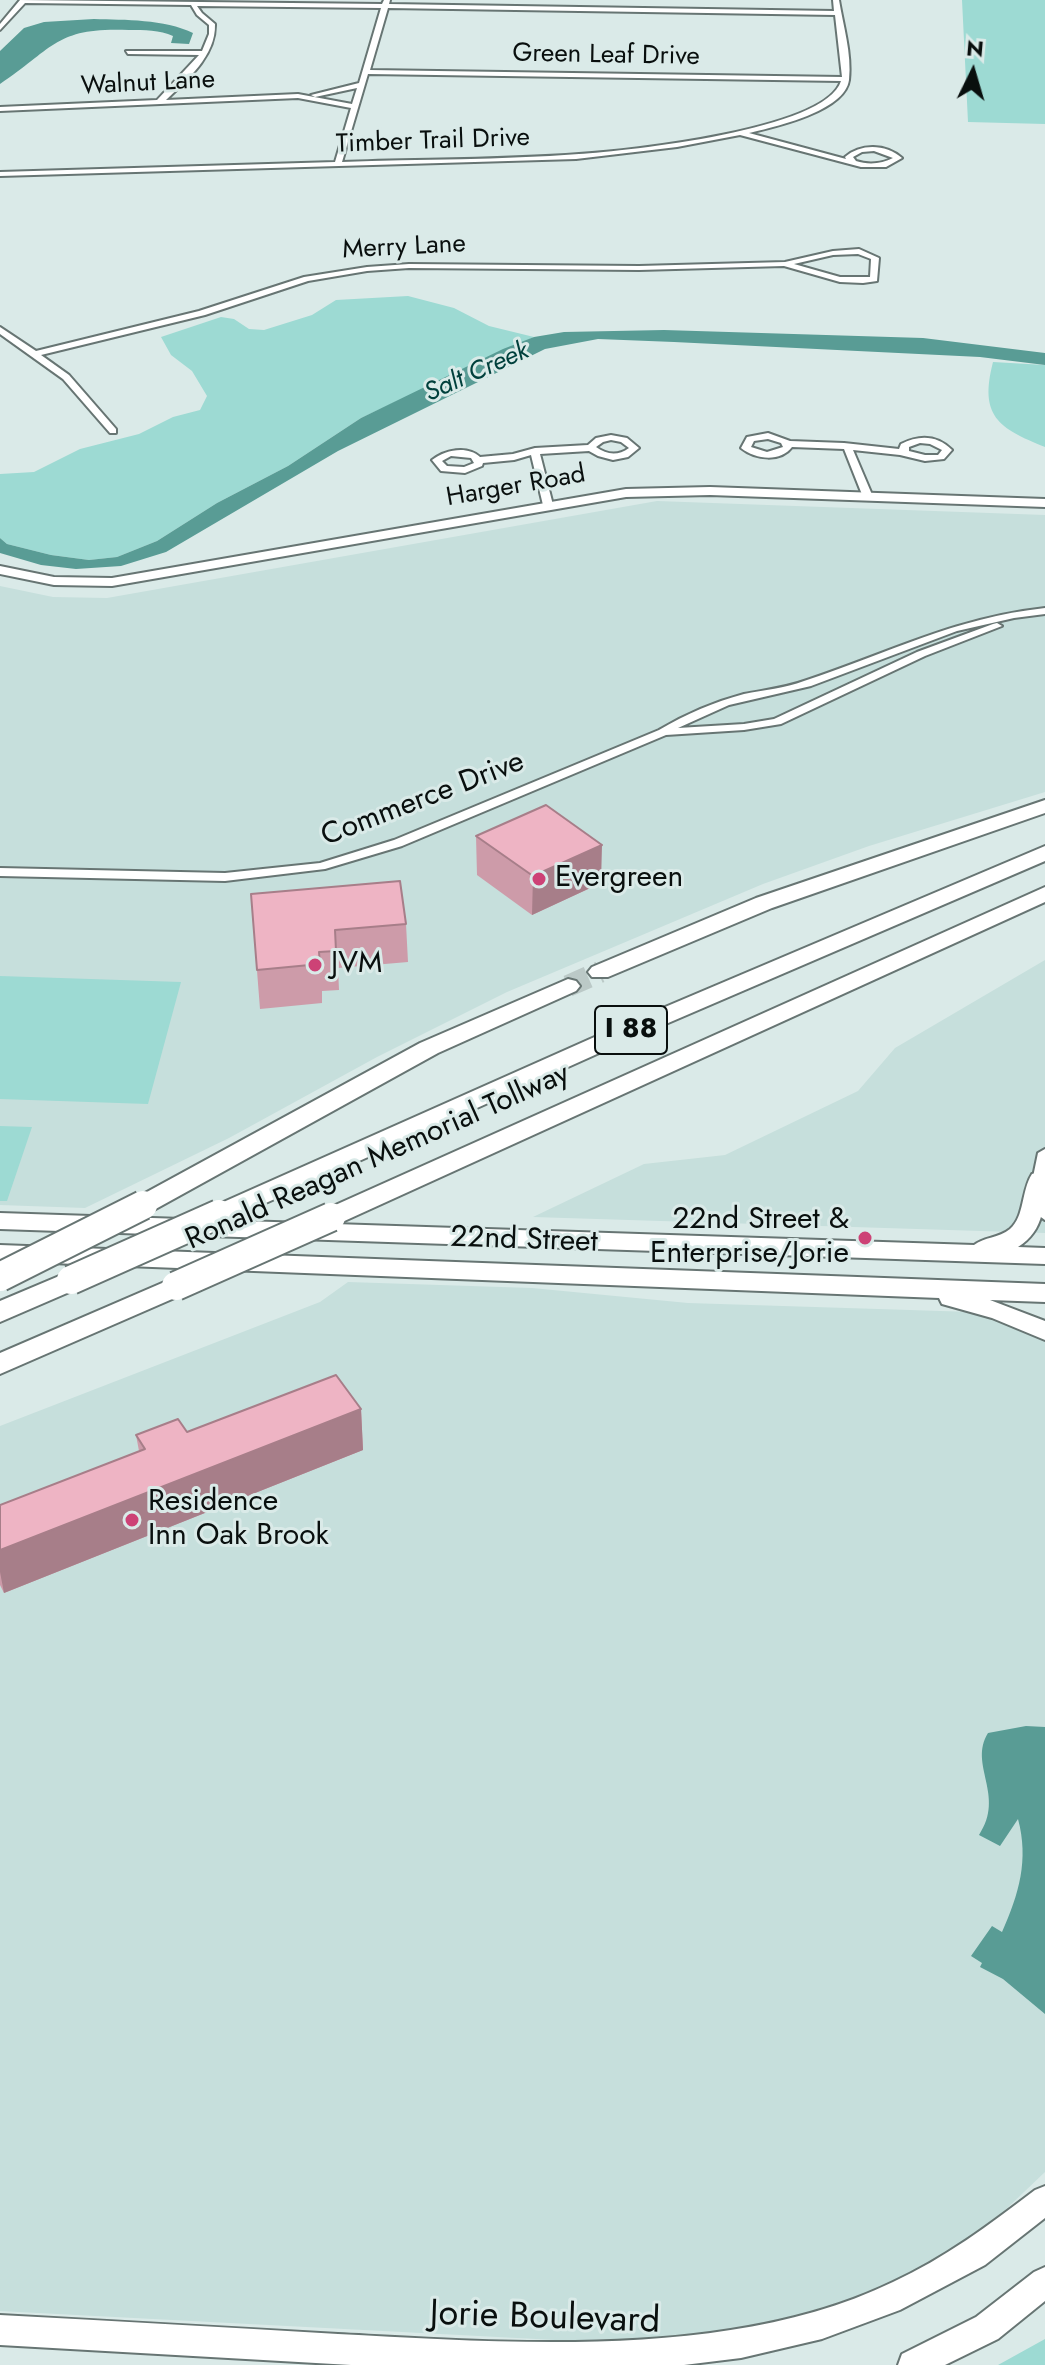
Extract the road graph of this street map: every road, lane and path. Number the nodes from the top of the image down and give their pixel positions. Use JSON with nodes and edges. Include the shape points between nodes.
{"nodes":[{"id":1,"x":836,"y":0,"type":"edge"},
{"id":2,"x":24,"y":1,"type":"edge"},
{"id":3,"x":386,"y":3,"type":"edge"},
{"id":4,"x":193,"y":4,"type":"junction"},
{"id":5,"x":838,"y":13,"type":"junction"},
{"id":6,"x":0,"y":28,"type":"edge"},
{"id":7,"x":128,"y":52,"type":"dead end"},
{"id":8,"x":202,"y":53,"type":"junction"},
{"id":9,"x":365,"y":72,"type":"junction"},
{"id":10,"x":846,"y":79,"type":"junction"},
{"id":11,"x":361,"y":85,"type":"junction"},
{"id":12,"x":298,"y":96,"type":"junction"},
{"id":13,"x":158,"y":103,"type":"junction"},
{"id":14,"x":355,"y":107,"type":"junction"},
{"id":15,"x":0,"y":109,"type":"edge"},
{"id":16,"x":742,"y":133,"type":"junction"},
{"id":17,"x":852,"y":161,"type":"junction"},
{"id":18,"x":338,"y":164,"type":"junction"},
{"id":19,"x":0,"y":174,"type":"edge"},
{"id":20,"x":785,"y":264,"type":"junction"},
{"id":21,"x":0,"y":330,"type":"edge"},
{"id":22,"x":35,"y":354,"type":"junction"},
{"id":23,"x":113,"y":431,"type":"dead end"},
{"id":24,"x":787,"y":444,"type":"dead end"},
{"id":25,"x":591,"y":448,"type":"dead end"},
{"id":26,"x":848,"y":448,"type":"junction"},
{"id":27,"x":535,"y":451,"type":"junction"},
{"id":28,"x":904,"y":452,"type":"dead end"},
{"id":29,"x":480,"y":460,"type":"dead end"},
{"id":30,"x":868,"y":497,"type":"junction"},
{"id":31,"x":1045,"y":503,"type":"edge"},
{"id":32,"x":548,"y":505,"type":"junction"},
{"id":33,"x":0,"y":570,"type":"edge"},
{"id":34,"x":1045,"y":611,"type":"edge"},
{"id":35,"x":1045,"y":620,"type":"edge"},
{"id":36,"x":663,"y":732,"type":"junction"},
{"id":37,"x":1045,"y":806,"type":"edge"},
{"id":38,"x":1045,"y":853,"type":"edge"},
{"id":39,"x":0,"y":872,"type":"edge"},
{"id":40,"x":1045,"y":894,"type":"edge"},
{"id":41,"x":600,"y":972,"type":"tunnel mouth"},
{"id":42,"x":568,"y":986,"type":"tunnel mouth"},
{"id":43,"x":1045,"y":1153,"type":"edge"},
{"id":44,"x":1040,"y":1180,"type":"junction"},
{"id":45,"x":1045,"y":1215,"type":"edge"},
{"id":46,"x":0,"y":1221,"type":"edge"},
{"id":47,"x":0,"y":1253,"type":"edge"},
{"id":48,"x":958,"y":1254,"type":"junction"},
{"id":49,"x":1045,"y":1256,"type":"edge"},
{"id":50,"x":0,"y":1277,"type":"edge"},
{"id":51,"x":914,"y":1287,"type":"junction"},
{"id":52,"x":1045,"y":1293,"type":"edge"},
{"id":53,"x":0,"y":1312,"type":"edge"},
{"id":54,"x":1045,"y":1331,"type":"edge"},
{"id":55,"x":0,"y":1364,"type":"edge"},
{"id":56,"x":1045,"y":2200,"type":"edge"},
{"id":57,"x":1045,"y":2282,"type":"edge"},
{"id":58,"x":0,"y":2330,"type":"edge"},
{"id":59,"x":913,"y":2365,"type":"edge"}],
"edges":[{"from":1,"to":5,"type":"street"},
{"from":2,"to":4,"type":"street"},
{"from":2,"to":6,"type":"street"},
{"from":3,"to":4,"type":"street"},
{"from":3,"to":5,"type":"street"},
{"from":3,"to":9,"type":"street"},
{"from":4,"to":8,"type":"street","via":[[213,26]]},
{"from":5,"to":10,"type":"street"},
{"from":7,"to":8,"type":"street"},
{"from":8,"to":13,"type":"street","via":[[195,68]]},
{"from":9,"to":10,"type":"street","name":"Green Leaf Drive"},
{"from":9,"to":11,"type":"street"},
{"from":10,"to":16,"type":"street","name":"Timber Trail Drive","via":[[840,93],[823,106]]},
{"from":11,"to":12,"type":"street","name":"Walnut Lane"},
{"from":11,"to":14,"type":"street"},
{"from":12,"to":13,"type":"street","name":"Walnut Lane"},
{"from":12,"to":14,"type":"street","name":"Walnut Lane"},
{"from":13,"to":15,"type":"street","name":"Walnut Lane"},
{"from":14,"to":18,"type":"street"},
{"from":16,"to":17,"type":"street"},
{"from":16,"to":18,"type":"street","name":"Timber Trail Drive","via":[[609,155]]},
{"from":17,"to":17,"type":"street","via":[[852,153],[873,149],[898,158],[886,165]]},
{"from":18,"to":19,"type":"street","name":"Timber Trail Drive"},
{"from":20,"to":20,"type":"street","name":"Merry Lane","via":[[845,282],[874,279],[875,258],[870,253],[846,252]]},
{"from":20,"to":22,"type":"street","name":"Merry Lane","via":[[367,269],[299,281],[202,313]]},
{"from":21,"to":22,"type":"street"},
{"from":22,"to":23,"type":"street","via":[[66,377]]},
{"from":24,"to":26,"type":"street"},
{"from":25,"to":27,"type":"street"},
{"from":26,"to":28,"type":"street"},
{"from":26,"to":30,"type":"street"},
{"from":27,"to":29,"type":"street"},
{"from":27,"to":32,"type":"street"},
{"from":30,"to":31,"type":"street","name":"Harger Road"},
{"from":30,"to":32,"type":"street","name":"Harger Road","via":[[669,490]]},
{"from":32,"to":33,"type":"street","name":"Harger Road","via":[[112,582],[54,581]]},
{"from":34,"to":36,"type":"street","name":"Commerce Drive","via":[[967,624],[802,686],[719,705]]},
{"from":35,"to":36,"type":"street","name":"Commerce Drive","via":[[997,626],[948,642],[777,722]]},
{"from":36,"to":39,"type":"street","name":"Commerce Drive","via":[[398,843],[321,866],[225,877]]},
{"from":37,"to":41,"type":"highway","number":"I 88","via":[[764,903]]},
{"from":38,"to":53,"type":"highway","name":"Ronald Reagan Memorial Tollway","number":"I 88","bridge":true,"via":[[622,1033]]},
{"from":40,"to":55,"type":"highway","name":"Ronald Reagan Memorial Tollway","number":"I 88","bridge":true},
{"from":42,"to":50,"type":"highway","name":"Ronald Reagan Memorial Tollway","number":"I 88","bridge":true,"via":[[429,1048]]},
{"from":43,"to":44,"type":"street"},
{"from":44,"to":45,"type":"street"},
{"from":44,"to":48,"type":"main road","via":[[1029,1223],[1010,1244]]},
{"from":46,"to":48,"type":"main road","name":"22nd Street"},
{"from":47,"to":51,"type":"main road","name":"22nd Street"},
{"from":48,"to":49,"type":"main road","name":"22nd Street"},
{"from":51,"to":52,"type":"main road","name":"22nd Street"},
{"from":51,"to":54,"type":"main road","via":[[1000,1311]]},
{"from":56,"to":58,"type":"main road","name":"Jorie Boulevard","via":[[949,2281],[856,2326],[802,2343],[721,2358],[605,2364]]},
{"from":57,"to":59,"type":"main road","via":[[987,2328]]}]}
